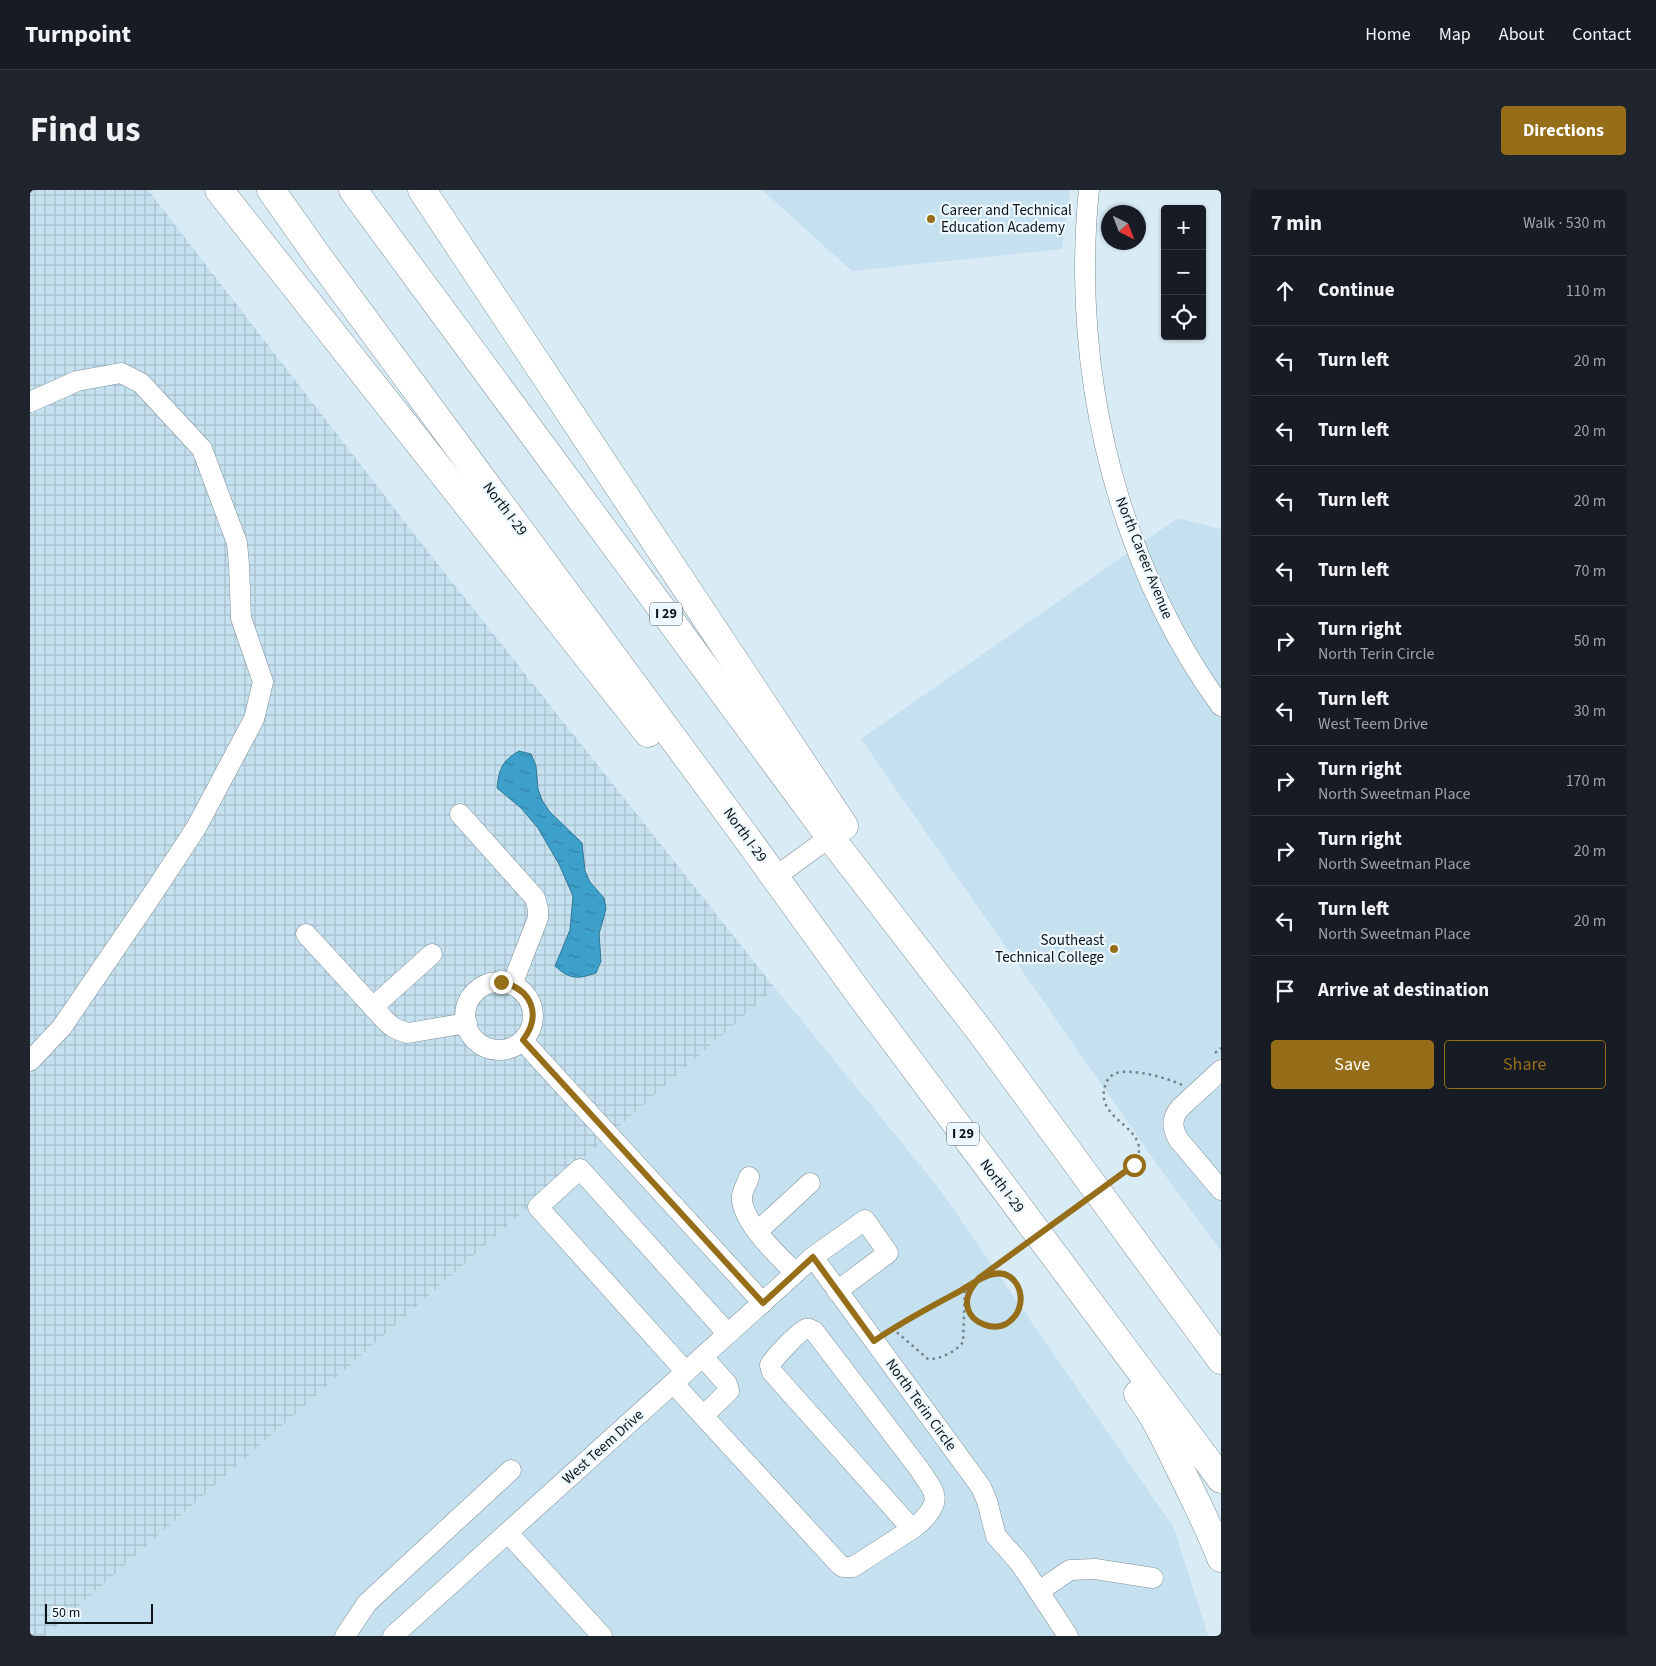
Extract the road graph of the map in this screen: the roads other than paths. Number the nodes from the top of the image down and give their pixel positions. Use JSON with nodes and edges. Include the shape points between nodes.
{"nodes":[{"id":1,"x":219,"y":190,"type":"edge"},
{"id":2,"x":270,"y":190,"type":"edge"},
{"id":3,"x":353,"y":190,"type":"edge"},
{"id":4,"x":422,"y":190,"type":"edge"},
{"id":5,"x":1089,"y":190,"type":"edge"},
{"id":6,"x":30,"y":402,"type":"edge"},
{"id":7,"x":1221,"y":706,"type":"edge"},
{"id":8,"x":460,"y":814,"type":"dead end"},
{"id":9,"x":830,"y":837,"type":"junction"},
{"id":10,"x":775,"y":877,"type":"junction"},
{"id":11,"x":306,"y":934,"type":"dead end"},
{"id":12,"x":432,"y":954,"type":"dead end"},
{"id":13,"x":512,"y":985,"type":"junction"},
{"id":14,"x":858,"y":992,"type":"junction"},
{"id":15,"x":373,"y":1007,"type":"junction"},
{"id":16,"x":467,"y":1023,"type":"junction"},
{"id":17,"x":983,"y":1035,"type":"junction"},
{"id":18,"x":523,"y":1040,"type":"junction"},
{"id":19,"x":30,"y":1061,"type":"edge"},
{"id":20,"x":1221,"y":1070,"type":"edge"},
{"id":21,"x":749,"y":1177,"type":"dead end"},
{"id":22,"x":810,"y":1183,"type":"dead end"},
{"id":23,"x":1221,"y":1190,"type":"edge"},
{"id":24,"x":758,"y":1231,"type":"junction"},
{"id":25,"x":813,"y":1257,"type":"junction"},
{"id":26,"x":796,"y":1273,"type":"junction"},
{"id":27,"x":1069,"y":1275,"type":"junction"},
{"id":28,"x":837,"y":1291,"type":"junction"},
{"id":29,"x":763,"y":1303,"type":"junction"},
{"id":30,"x":728,"y":1334,"type":"junction"},
{"id":31,"x":702,"y":1357,"type":"junction"},
{"id":32,"x":1221,"y":1360,"type":"edge"},
{"id":33,"x":680,"y":1377,"type":"junction"},
{"id":34,"x":704,"y":1415,"type":"junction"},
{"id":35,"x":511,"y":1470,"type":"dead end"},
{"id":36,"x":1221,"y":1479,"type":"edge"},
{"id":37,"x":912,"y":1529,"type":"junction"},
{"id":38,"x":508,"y":1533,"type":"junction"},
{"id":39,"x":1221,"y":1558,"type":"edge"},
{"id":40,"x":1153,"y":1578,"type":"dead end"},
{"id":41,"x":1039,"y":1591,"type":"junction"},
{"id":42,"x":345,"y":1636,"type":"edge"},
{"id":43,"x":393,"y":1636,"type":"edge"},
{"id":44,"x":602,"y":1636,"type":"edge"},
{"id":45,"x":1068,"y":1636,"type":"edge"}],
"edges":[{"from":1,"to":14,"type":"highway","via":[[715,818]]},
{"from":2,"to":10,"type":"highway","name":"North I-29","number":"I 29"},
{"from":3,"to":9,"type":"highway","number":"I 29"},
{"from":4,"to":17,"type":"highway"},
{"from":5,"to":7,"type":"street","name":"North Career Avenue","via":[[1085,255],[1087,336],[1107,454],[1128,526],[1158,598],[1196,669]]},
{"from":6,"to":19,"type":"street","via":[[77,381],[121,373],[141,383],[202,449],[236,543],[241,618],[263,682],[254,719],[196,828],[62,1027]]},
{"from":8,"to":13,"type":"street","via":[[537,904],[538,918]]},
{"from":9,"to":10,"type":"street"},
{"from":9,"to":17,"type":"highway","number":"I 29"},
{"from":10,"to":14,"type":"highway","name":"North I-29","number":"I 29"},
{"from":11,"to":15,"type":"street"},
{"from":12,"to":15,"type":"street"},
{"from":13,"to":16,"type":"street","via":[[496,983],[480,989],[467,1006]]},
{"from":13,"to":18,"type":"street","via":[[529,999],[532,1010],[530,1032]]},
{"from":14,"to":27,"type":"highway","name":"North I-29","number":"I 29"},
{"from":15,"to":16,"type":"street","via":[[391,1027],[408,1033]]},
{"from":16,"to":18,"type":"street","via":[[473,1038],[492,1049],[514,1047]]},
{"from":17,"to":32,"type":"highway","number":"I 29"},
{"from":18,"to":29,"type":"street"},
{"from":20,"to":23,"type":"street","via":[[1180,1108],[1173,1123],[1178,1140]]},
{"from":21,"to":24,"type":"street","via":[[742,1195],[743,1206]]},
{"from":22,"to":24,"type":"street"},
{"from":24,"to":26,"type":"street"},
{"from":25,"to":26,"type":"street","name":"West Teem Drive"},
{"from":25,"to":28,"type":"street","name":"North Terin Circle"},
{"from":25,"to":28,"type":"street","name":"West Teem Drive","via":[[865,1220],[888,1253]]},
{"from":26,"to":29,"type":"street","name":"West Teem Drive"},
{"from":27,"to":36,"type":"highway","name":"North I-29","number":"I 29"},
{"from":27,"to":39,"type":"highway","via":[[1084,1319],[1144,1401],[1209,1527]]},
{"from":28,"to":41,"type":"street","name":"North Terin Circle","via":[[981,1487],[996,1536]]},
{"from":29,"to":30,"type":"street","name":"West Teem Drive"},
{"from":30,"to":31,"type":"street","name":"West Teem Drive"},
{"from":30,"to":33,"type":"street","via":[[580,1169],[538,1207]]},
{"from":31,"to":33,"type":"street","name":"West Teem Drive"},
{"from":31,"to":34,"type":"street","via":[[727,1384],[729,1391]]},
{"from":33,"to":34,"type":"street"},
{"from":33,"to":38,"type":"street","name":"West Teem Drive"},
{"from":34,"to":37,"type":"street","via":[[843,1567],[853,1567]]},
{"from":35,"to":42,"type":"street","via":[[367,1603]]},
{"from":37,"to":37,"type":"street","via":[[930,1511],[935,1501],[934,1494],[920,1470],[814,1331],[804,1330],[772,1361],[772,1372]]},
{"from":38,"to":43,"type":"street","name":"West Teem Drive"},
{"from":38,"to":44,"type":"street"},
{"from":40,"to":41,"type":"street","via":[[1095,1569],[1070,1570]]},
{"from":41,"to":45,"type":"street"}]}
